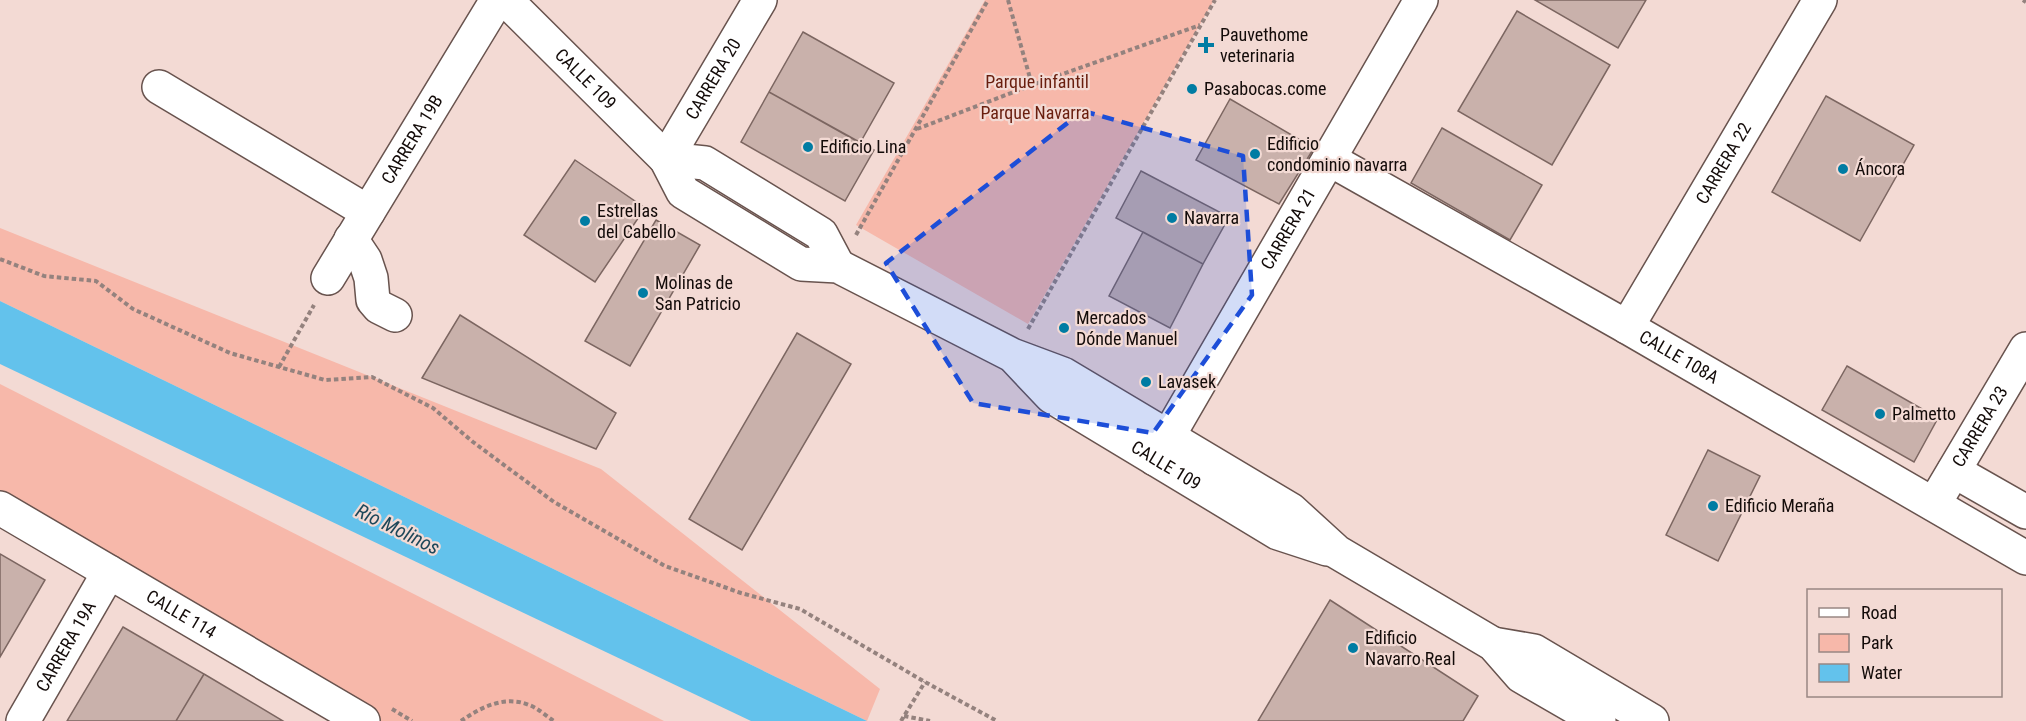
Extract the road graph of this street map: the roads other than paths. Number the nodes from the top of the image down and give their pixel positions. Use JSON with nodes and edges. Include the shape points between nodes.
{"nodes":[{"id":1,"x":496,"y":0,"type":"edge"},
{"id":2,"x":506,"y":0,"type":"edge"},
{"id":3,"x":760,"y":0,"type":"edge"},
{"id":4,"x":1421,"y":0,"type":"edge"},
{"id":5,"x":1820,"y":0,"type":"edge"},
{"id":6,"x":159,"y":87,"type":"dead end"},
{"id":7,"x":666,"y":159,"type":"junction"},
{"id":8,"x":1329,"y":159,"type":"junction"},
{"id":9,"x":359,"y":225,"type":"junction"},
{"id":10,"x":328,"y":278,"type":"road end"},
{"id":11,"x":395,"y":315,"type":"dead end"},
{"id":12,"x":1627,"y":327,"type":"junction"},
{"id":13,"x":2026,"y":349,"type":"edge"},
{"id":14,"x":1162,"y":448,"type":"junction"},
{"id":15,"x":1954,"y":471,"type":"junction"},
{"id":16,"x":1934,"y":504,"type":"junction"},
{"id":17,"x":0,"y":508,"type":"edge"},
{"id":18,"x":2026,"y":512,"type":"edge"},
{"id":19,"x":2026,"y":558,"type":"edge"},
{"id":20,"x":110,"y":572,"type":"junction"},
{"id":21,"x":1493,"y":644,"type":"junction"},
{"id":22,"x":22,"y":721,"type":"edge"},
{"id":23,"x":363,"y":721,"type":"edge"},
{"id":24,"x":1599,"y":721,"type":"edge"},
{"id":25,"x":1652,"y":721,"type":"edge"}],
"edges":[{"from":1,"to":9,"type":"street","name":"CARRERA 19B"},
{"from":2,"to":7,"type":"street","name":"CALLE 109"},
{"from":3,"to":7,"type":"street","name":"CARRERA 20"},
{"from":4,"to":8,"type":"street","name":"CARRERA 21"},
{"from":5,"to":12,"type":"street","name":"CARRERA 22"},
{"from":6,"to":9,"type":"street"},
{"from":7,"to":14,"type":"street","name":"CALLE 109","via":[[683,192],[801,264],[838,266],[1012,355],[1063,374]]},
{"from":8,"to":12,"type":"street","name":"CALLE 108A"},
{"from":8,"to":14,"type":"street","name":"CARRERA 21"},
{"from":9,"to":10,"type":"street","name":"CARRERA 19B"},
{"from":9,"to":11,"type":"street","via":[[373,300]]},
{"from":12,"to":16,"type":"street","name":"CALLE 108A"},
{"from":13,"to":15,"type":"street","name":"CARRERA 23"},
{"from":14,"to":21,"type":"street","name":"CALLE 109","via":[[1291,510],[1337,552]]},
{"from":15,"to":16,"type":"street","name":"CARRERA 23"},
{"from":15,"to":18,"type":"street"},
{"from":16,"to":19,"type":"street","name":"CALLE 108A"},
{"from":17,"to":20,"type":"street","name":"CALLE 114"},
{"from":20,"to":22,"type":"street","name":"CARRERA 19A"},
{"from":20,"to":23,"type":"street","name":"CALLE 114"},
{"from":21,"to":24,"type":"street","name":"CALLE 109","via":[[1521,676]]},
{"from":21,"to":25,"type":"street","name":"CALLE 109","via":[[1534,651]]}]}
